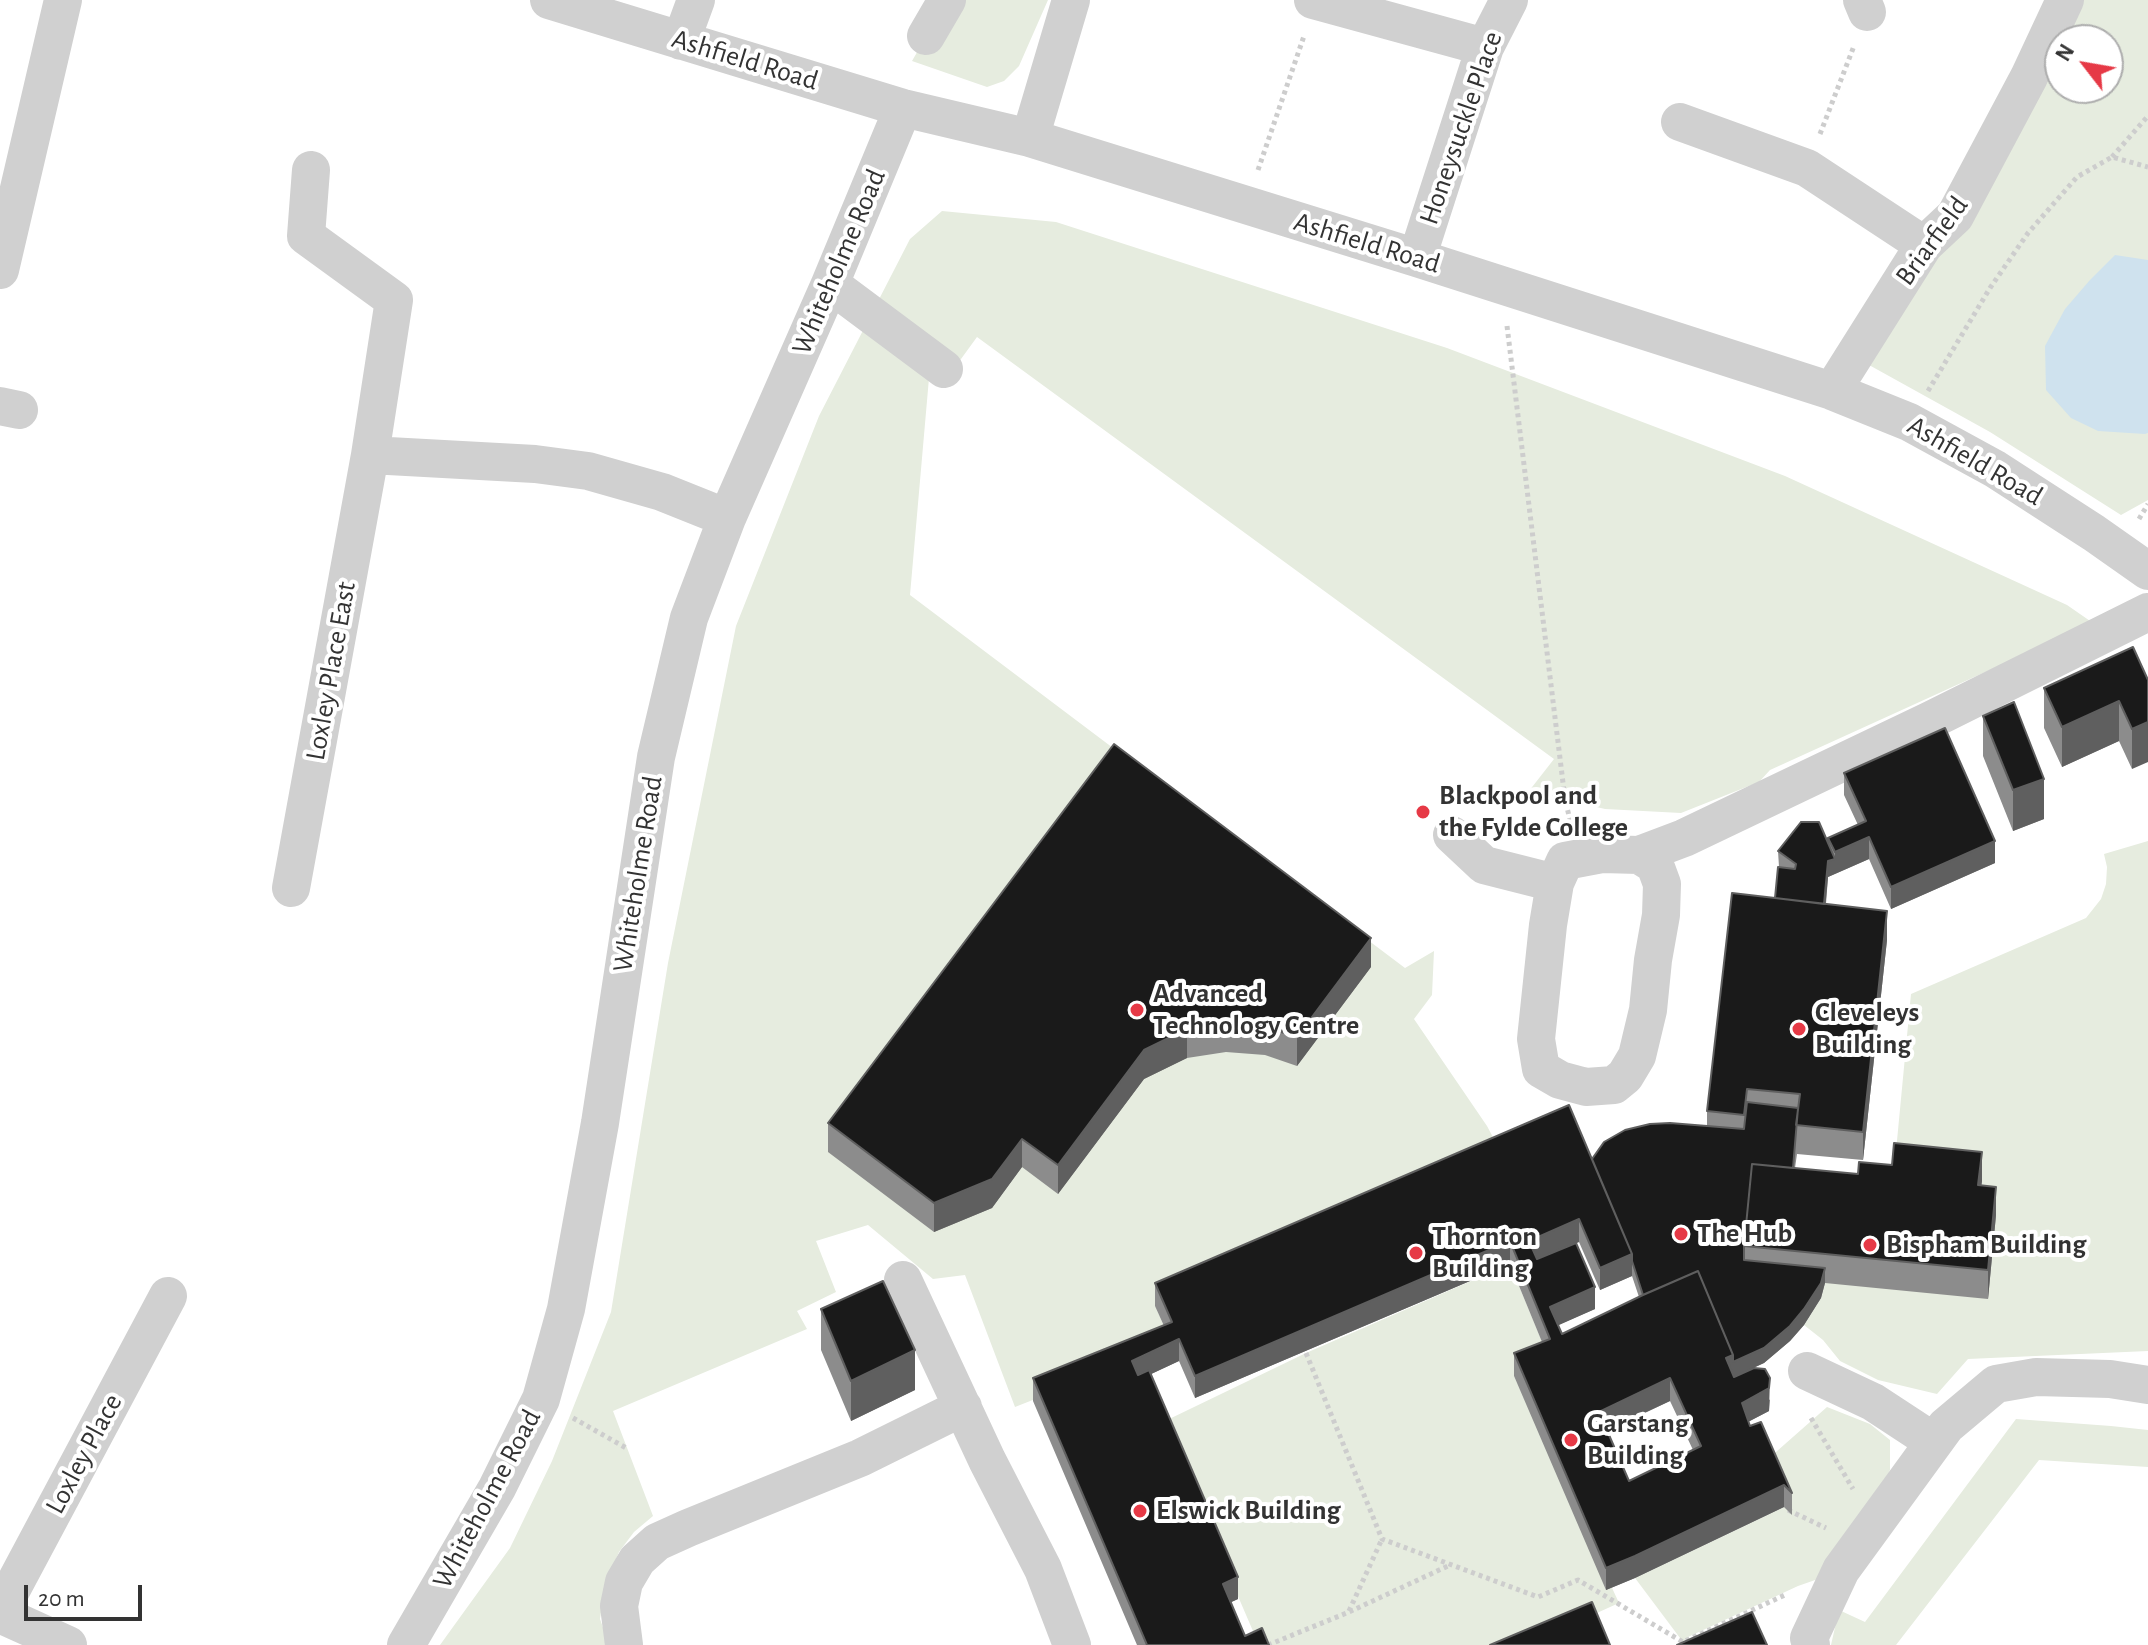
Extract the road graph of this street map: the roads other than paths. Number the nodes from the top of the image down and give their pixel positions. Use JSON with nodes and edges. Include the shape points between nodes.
{"nodes":[{"id":1,"x":63,"y":0,"type":"edge"},
{"id":2,"x":549,"y":0,"type":"edge"},
{"id":3,"x":696,"y":0,"type":"edge"},
{"id":4,"x":947,"y":0,"type":"edge"},
{"id":5,"x":1071,"y":0,"type":"edge"},
{"id":6,"x":1314,"y":0,"type":"edge"},
{"id":7,"x":1509,"y":0,"type":"edge"},
{"id":8,"x":2065,"y":0,"type":"edge"},
{"id":9,"x":926,"y":36,"type":"dead end"},
{"id":10,"x":681,"y":41,"type":"junction"},
{"id":11,"x":1485,"y":47,"type":"junction"},
{"id":12,"x":903,"y":108,"type":"junction"},
{"id":13,"x":1680,"y":122,"type":"dead end"},
{"id":14,"x":1030,"y":138,"type":"junction"},
{"id":15,"x":311,"y":170,"type":"dead end"},
{"id":16,"x":1924,"y":245,"type":"junction"},
{"id":17,"x":1417,"y":258,"type":"junction"},
{"id":18,"x":0,"y":270,"type":"edge"},
{"id":19,"x":830,"y":284,"type":"junction"},
{"id":20,"x":944,"y":369,"type":"dead end"},
{"id":21,"x":1832,"y":391,"type":"junction"},
{"id":22,"x":370,"y":455,"type":"junction"},
{"id":23,"x":727,"y":518,"type":"junction"},
{"id":24,"x":2148,"y":571,"type":"edge"},
{"id":25,"x":2148,"y":612,"type":"edge"},
{"id":26,"x":1452,"y":835,"type":"dead end"},
{"id":27,"x":1639,"y":855,"type":"junction"},
{"id":28,"x":1567,"y":871,"type":"junction"},
{"id":29,"x":291,"y":888,"type":"dead end"},
{"id":30,"x":903,"y":1280,"type":"dead end"},
{"id":31,"x":168,"y":1296,"type":"dead end"},
{"id":32,"x":2148,"y":1385,"type":"edge"},
{"id":33,"x":1806,"y":1389,"type":"road end"},
{"id":34,"x":963,"y":1407,"type":"junction"},
{"id":35,"x":1934,"y":1442,"type":"junction"},
{"id":36,"x":0,"y":1612,"type":"edge"},
{"id":37,"x":68,"y":1645,"type":"edge"},
{"id":38,"x":406,"y":1645,"type":"edge"},
{"id":39,"x":624,"y":1645,"type":"edge"},
{"id":40,"x":1072,"y":1645,"type":"edge"},
{"id":41,"x":1811,"y":1645,"type":"edge"}],
"edges":[{"from":1,"to":18,"type":"street"},
{"from":2,"to":10,"type":"street","name":"Ashfield Road"},
{"from":3,"to":10,"type":"street"},
{"from":4,"to":9,"type":"street"},
{"from":5,"to":14,"type":"street"},
{"from":6,"to":11,"type":"street"},
{"from":7,"to":11,"type":"street","name":"Honeysuckle Place"},
{"from":8,"to":16,"type":"street","name":"Briarfield","via":[[1955,216]]},
{"from":10,"to":12,"type":"street","name":"Ashfield Road"},
{"from":11,"to":17,"type":"street","name":"Honeysuckle Place"},
{"from":12,"to":14,"type":"street","name":"Ashfield Road"},
{"from":12,"to":19,"type":"street","name":"Whiteholme Road"},
{"from":13,"to":16,"type":"street","via":[[1807,168]]},
{"from":14,"to":17,"type":"street","name":"Ashfield Road"},
{"from":15,"to":22,"type":"street","name":"Loxley Place East","via":[[306,236],[410,300]]},
{"from":16,"to":21,"type":"street","name":"Briarfield"},
{"from":17,"to":21,"type":"street","name":"Ashfield Road"},
{"from":19,"to":20,"type":"street"},
{"from":19,"to":23,"type":"street","name":"Whiteholme Road"},
{"from":21,"to":24,"type":"street","name":"Ashfield Road","via":[[1909,422],[1995,469]]},
{"from":22,"to":23,"type":"street","via":[[588,471]]},
{"from":22,"to":29,"type":"street","name":"Loxley Place East"},
{"from":23,"to":38,"type":"street","name":"Whiteholme Road","via":[[689,618],[656,757],[600,1123],[566,1309],[541,1399],[497,1488]]},
{"from":25,"to":27,"type":"street","via":[[1929,721]]},
{"from":26,"to":28,"type":"street","via":[[1484,865]]},
{"from":27,"to":28,"type":"street","via":[[1602,854]]},
{"from":27,"to":28,"type":"street","via":[[1655,865],[1662,884],[1661,915],[1637,1056],[1614,1085],[1586,1087],[1541,1069],[1536,1039],[1546,938]]},
{"from":30,"to":34,"type":"street"},
{"from":31,"to":36,"type":"street","name":"Loxley Place"},
{"from":32,"to":35,"type":"street","via":[[2036,1377],[1996,1384]]},
{"from":33,"to":35,"type":"street","via":[[1873,1402]]},
{"from":34,"to":39,"type":"street","via":[[860,1458],[657,1542],[624,1582],[619,1606]]},
{"from":34,"to":40,"type":"street","via":[[1043,1569]]},
{"from":35,"to":41,"type":"street","via":[[1841,1570],[1809,1638]]},
{"from":36,"to":37,"type":"street"}]}
